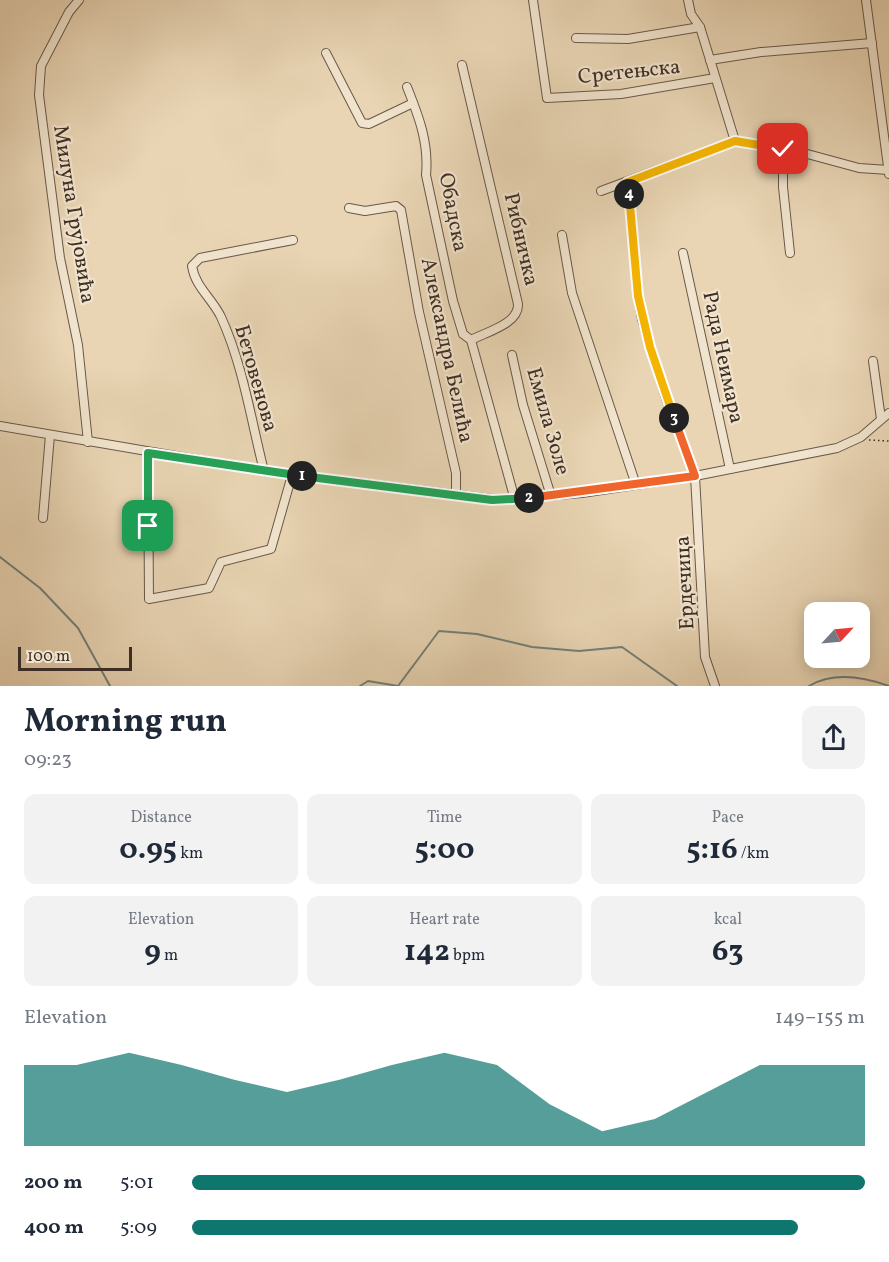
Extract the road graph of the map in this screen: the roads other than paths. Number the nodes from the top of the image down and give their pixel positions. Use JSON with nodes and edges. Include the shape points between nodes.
{"nodes":[{"id":1,"x":79,"y":0,"type":"edge"},
{"id":2,"x":533,"y":0,"type":"edge"},
{"id":3,"x":688,"y":0,"type":"edge"},
{"id":4,"x":866,"y":0,"type":"edge"},
{"id":5,"x":700,"y":27,"type":"junction"},
{"id":6,"x":576,"y":38,"type":"dead end"},
{"id":7,"x":872,"y":43,"type":"junction"},
{"id":8,"x":326,"y":53,"type":"dead end"},
{"id":9,"x":710,"y":60,"type":"junction"},
{"id":10,"x":462,"y":65,"type":"dead end"},
{"id":11,"x":715,"y":78,"type":"junction"},
{"id":12,"x":406,"y":87,"type":"dead end"},
{"id":13,"x":413,"y":103,"type":"junction"},
{"id":14,"x":735,"y":141,"type":"junction"},
{"id":15,"x":783,"y":149,"type":"junction"},
{"id":16,"x":889,"y":170,"type":"edge"},
{"id":17,"x":889,"y":175,"type":"edge"},
{"id":18,"x":628,"y":182,"type":"junction"},
{"id":19,"x":601,"y":191,"type":"dead end"},
{"id":20,"x":349,"y":208,"type":"dead end"},
{"id":21,"x":562,"y":235,"type":"dead end"},
{"id":22,"x":293,"y":240,"type":"dead end"},
{"id":23,"x":683,"y":253,"type":"dead end"},
{"id":24,"x":790,"y":253,"type":"dead end"},
{"id":25,"x":471,"y":340,"type":"junction"},
{"id":26,"x":512,"y":356,"type":"dead end"},
{"id":27,"x":873,"y":361,"type":"dead end"},
{"id":28,"x":889,"y":413,"type":"edge"},
{"id":29,"x":881,"y":419,"type":"junction"},
{"id":30,"x":0,"y":426,"type":"edge"},
{"id":31,"x":50,"y":435,"type":"junction"},
{"id":32,"x":88,"y":442,"type":"junction"},
{"id":33,"x":148,"y":453,"type":"junction"},
{"id":34,"x":730,"y":469,"type":"junction"},
{"id":35,"x":264,"y":471,"type":"junction"},
{"id":36,"x":292,"y":475,"type":"junction"},
{"id":37,"x":695,"y":476,"type":"junction"},
{"id":38,"x":636,"y":485,"type":"junction"},
{"id":39,"x":456,"y":495,"type":"junction"},
{"id":40,"x":551,"y":496,"type":"junction"},
{"id":41,"x":515,"y":500,"type":"junction"},
{"id":42,"x":43,"y":518,"type":"dead end"},
{"id":43,"x":715,"y":686,"type":"edge"}],
"edges":[{"from":1,"to":32,"type":"street","name":"Милуна Грујовића","via":[[40,66],[39,95],[60,258],[78,345]]},
{"from":2,"to":11,"type":"street","name":"Сретењска","via":[[547,98],[621,94]]},
{"from":3,"to":5,"type":"street"},
{"from":4,"to":7,"type":"street"},
{"from":5,"to":6,"type":"street","via":[[628,39]]},
{"from":5,"to":9,"type":"street"},
{"from":7,"to":9,"type":"street"},
{"from":7,"to":16,"type":"street"},
{"from":8,"to":13,"type":"street","via":[[362,123],[369,124]]},
{"from":9,"to":11,"type":"street"},
{"from":10,"to":25,"type":"street","name":"Рибничка","via":[[518,310],[513,318]]},
{"from":11,"to":14,"type":"street"},
{"from":12,"to":13,"type":"street","name":"Обадска"},
{"from":13,"to":25,"type":"street","name":"Обадска","via":[[423,129],[428,159],[426,175],[453,301],[460,327]]},
{"from":14,"to":15,"type":"street"},
{"from":14,"to":18,"type":"street"},
{"from":15,"to":16,"type":"street","via":[[860,168]]},
{"from":15,"to":24,"type":"street"},
{"from":16,"to":17,"type":"street"},
{"from":18,"to":19,"type":"street"},
{"from":18,"to":37,"type":"street","name":"Ердечица","via":[[642,319]]},
{"from":20,"to":39,"type":"street","name":"Александра Белића","via":[[370,211],[396,206],[402,213],[419,312],[456,473]]},
{"from":21,"to":38,"type":"street","via":[[572,293]]},
{"from":22,"to":35,"type":"street","name":"Бетовенова","via":[[200,258],[192,266],[194,278],[220,315],[237,362]]},
{"from":23,"to":34,"type":"street","name":"Рада Неимара"},
{"from":25,"to":41,"type":"street"},
{"from":26,"to":40,"type":"street","name":"Емила Золе"},
{"from":27,"to":29,"type":"street"},
{"from":28,"to":29,"type":"street"},
{"from":29,"to":34,"type":"street","via":[[861,437],[837,448]]},
{"from":30,"to":31,"type":"street"},
{"from":31,"to":32,"type":"street"},
{"from":31,"to":42,"type":"street"},
{"from":32,"to":33,"type":"street"},
{"from":33,"to":35,"type":"street"},
{"from":33,"to":36,"type":"street","via":[[149,599],[209,588],[221,562],[271,549]]},
{"from":34,"to":37,"type":"street"},
{"from":35,"to":36,"type":"street"},
{"from":36,"to":39,"type":"street"},
{"from":37,"to":38,"type":"street"},
{"from":37,"to":43,"type":"street","name":"Ердечица","via":[[705,657]]},
{"from":38,"to":40,"type":"street"},
{"from":39,"to":41,"type":"street"},
{"from":40,"to":41,"type":"street"}]}
